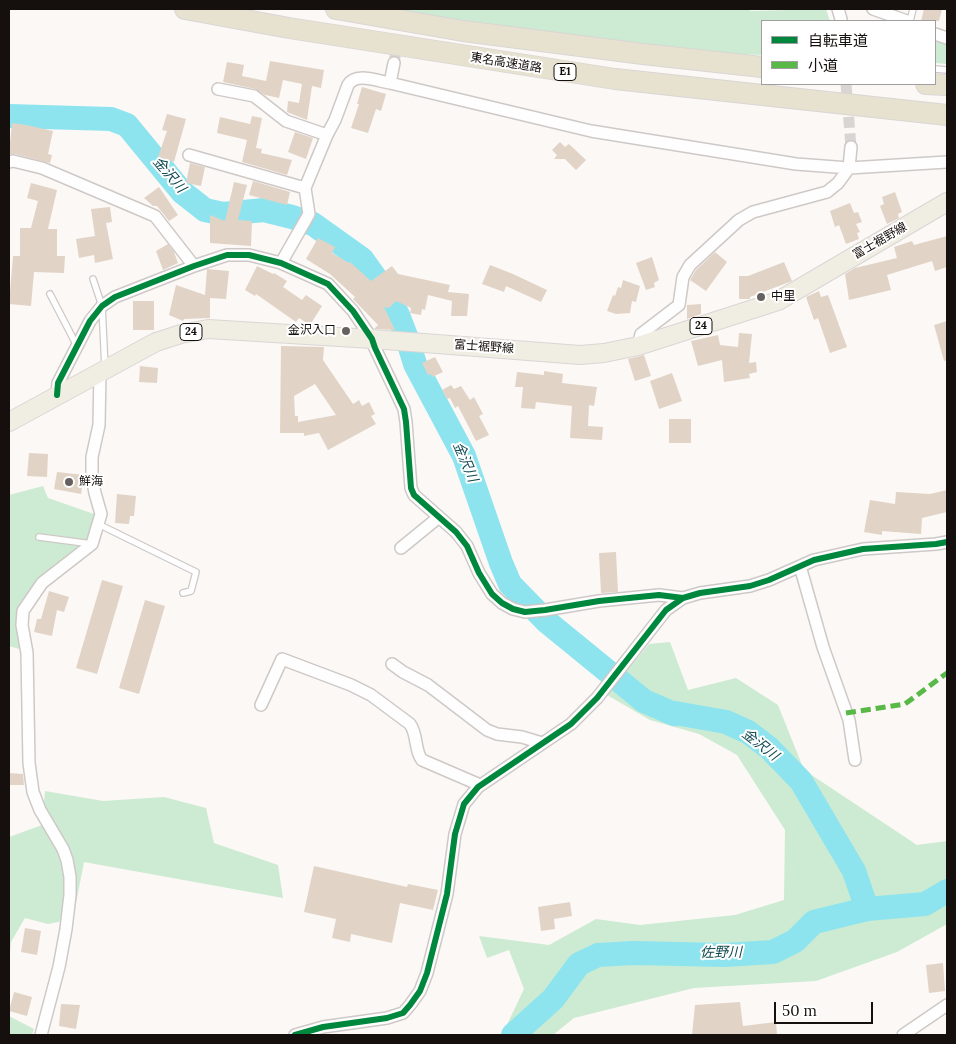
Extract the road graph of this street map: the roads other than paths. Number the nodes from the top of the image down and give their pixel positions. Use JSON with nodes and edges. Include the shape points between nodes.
{"nodes":[{"id":1,"x":185,"y":9,"type":"edge"},
{"id":2,"x":336,"y":9,"type":"edge"},
{"id":3,"x":874,"y":9,"type":"edge"},
{"id":4,"x":906,"y":20,"type":"edge"},
{"id":5,"x":394,"y":63,"type":"tunnel mouth"},
{"id":6,"x":761,"y":65,"type":"edge"},
{"id":7,"x":390,"y":83,"type":"junction"},
{"id":8,"x":218,"y":90,"type":"dead end"},
{"id":9,"x":947,"y":115,"type":"edge"},
{"id":10,"x":326,"y":135,"type":"junction"},
{"id":11,"x":851,"y":146,"type":"tunnel mouth"},
{"id":12,"x":190,"y":155,"type":"dead end"},
{"id":13,"x":9,"y":162,"type":"edge"},
{"id":14,"x":947,"y":162,"type":"edge"},
{"id":15,"x":849,"y":168,"type":"junction"},
{"id":16,"x":305,"y":188,"type":"junction"},
{"id":17,"x":947,"y":202,"type":"edge"},
{"id":18,"x":281,"y":263,"type":"junction"},
{"id":19,"x":194,"y":266,"type":"junction"},
{"id":20,"x":93,"y":279,"type":"dead end"},
{"id":21,"x":50,"y":294,"type":"dead end"},
{"id":22,"x":102,"y":306,"type":"junction"},
{"id":23,"x":372,"y":339,"type":"junction"},
{"id":24,"x":77,"y":346,"type":"junction"},
{"id":25,"x":638,"y":346,"type":"junction"},
{"id":26,"x":102,"y":371,"type":"junction"},
{"id":27,"x":57,"y":395,"type":"junction"},
{"id":28,"x":9,"y":422,"type":"edge"},
{"id":29,"x":439,"y":517,"type":"junction"},
{"id":30,"x":98,"y":524,"type":"junction"},
{"id":31,"x":39,"y":537,"type":"dead end"},
{"id":32,"x":947,"y":542,"type":"edge"},
{"id":33,"x":92,"y":544,"type":"junction"},
{"id":34,"x":401,"y":548,"type":"dead end"},
{"id":35,"x":800,"y":566,"type":"junction"},
{"id":36,"x":183,"y":594,"type":"dead end"},
{"id":37,"x":683,"y":598,"type":"junction"},
{"id":38,"x":392,"y":664,"type":"dead end"},
{"id":39,"x":261,"y":706,"type":"dead end"},
{"id":40,"x":542,"y":744,"type":"junction"},
{"id":41,"x":855,"y":760,"type":"dead end"},
{"id":42,"x":480,"y":786,"type":"junction"},
{"id":43,"x":947,"y":1006,"type":"edge"},
{"id":44,"x":41,"y":1035,"type":"edge"},
{"id":45,"x":295,"y":1035,"type":"edge"},
{"id":46,"x":904,"y":1035,"type":"edge"}],
"edges":[{"from":1,"to":9,"type":"highway","name":"東名高速道路","number":"E1","via":[[615,79]]},
{"from":2,"to":6,"type":"highway","name":"東名高速道路","number":"E1","via":[[463,31]]},
{"from":3,"to":4,"type":"street"},
{"from":5,"to":7,"type":"street"},
{"from":7,"to":10,"type":"street","via":[[352,80],[336,120]]},
{"from":7,"to":15,"type":"street","via":[[591,131],[796,164]]},
{"from":8,"to":10,"type":"street","via":[[254,96],[286,121]]},
{"from":10,"to":16,"type":"street"},
{"from":11,"to":15,"type":"street"},
{"from":12,"to":16,"type":"street"},
{"from":13,"to":19,"type":"street","via":[[42,168],[155,216]]},
{"from":14,"to":15,"type":"street"},
{"from":15,"to":25,"type":"street","via":[[826,192],[772,206],[739,220],[690,265],[683,277],[679,305],[641,334]]},
{"from":16,"to":18,"type":"street","via":[[309,214]]},
{"from":17,"to":25,"type":"main road","name":"富士裾野線","number":"24","via":[[778,301]]},
{"from":18,"to":19,"type":"street","via":[[249,255],[227,254]]},
{"from":18,"to":23,"type":"street","via":[[328,284],[353,311]]},
{"from":19,"to":22,"type":"street"},
{"from":20,"to":22,"type":"lane"},
{"from":21,"to":24,"type":"lane"},
{"from":22,"to":24,"type":"street"},
{"from":22,"to":26,"type":"lane"},
{"from":23,"to":25,"type":"main road","name":"富士裾野線","number":"24","via":[[580,355]]},
{"from":23,"to":26,"type":"main road","name":"富士裾野線","number":"24","via":[[208,329],[156,342]]},
{"from":23,"to":29,"type":"street","via":[[404,409],[411,488],[414,495]]},
{"from":24,"to":27,"type":"street","via":[[58,383]]},
{"from":26,"to":27,"type":"main road","name":"富士裾野線","number":"24"},
{"from":26,"to":30,"type":"street","via":[[99,425],[92,458],[95,493],[101,514]]},
{"from":27,"to":28,"type":"main road","name":"富士裾野線","number":"24"},
{"from":29,"to":34,"type":"street"},
{"from":29,"to":37,"type":"street","via":[[467,546],[492,594],[514,610],[545,610],[659,595]]},
{"from":30,"to":33,"type":"street"},
{"from":30,"to":36,"type":"lane","via":[[196,572],[191,591]]},
{"from":31,"to":33,"type":"lane"},
{"from":32,"to":35,"type":"street","via":[[863,549]]},
{"from":33,"to":44,"type":"street","via":[[42,583],[23,611],[32,792],[63,849],[70,877],[66,929]]},
{"from":35,"to":37,"type":"street","via":[[750,586]]},
{"from":35,"to":41,"type":"street","via":[[823,647],[849,720]]},
{"from":37,"to":40,"type":"street","via":[[666,610],[597,698],[571,724]]},
{"from":38,"to":40,"type":"street","via":[[428,685],[487,730]]},
{"from":39,"to":42,"type":"street","via":[[282,659],[371,695],[415,730],[422,760]]},
{"from":40,"to":42,"type":"street"},
{"from":42,"to":45,"type":"street","via":[[464,804],[459,818],[447,894],[429,964],[420,990],[410,1006],[403,1013],[387,1018],[323,1027]]},
{"from":43,"to":46,"type":"street"}]}
